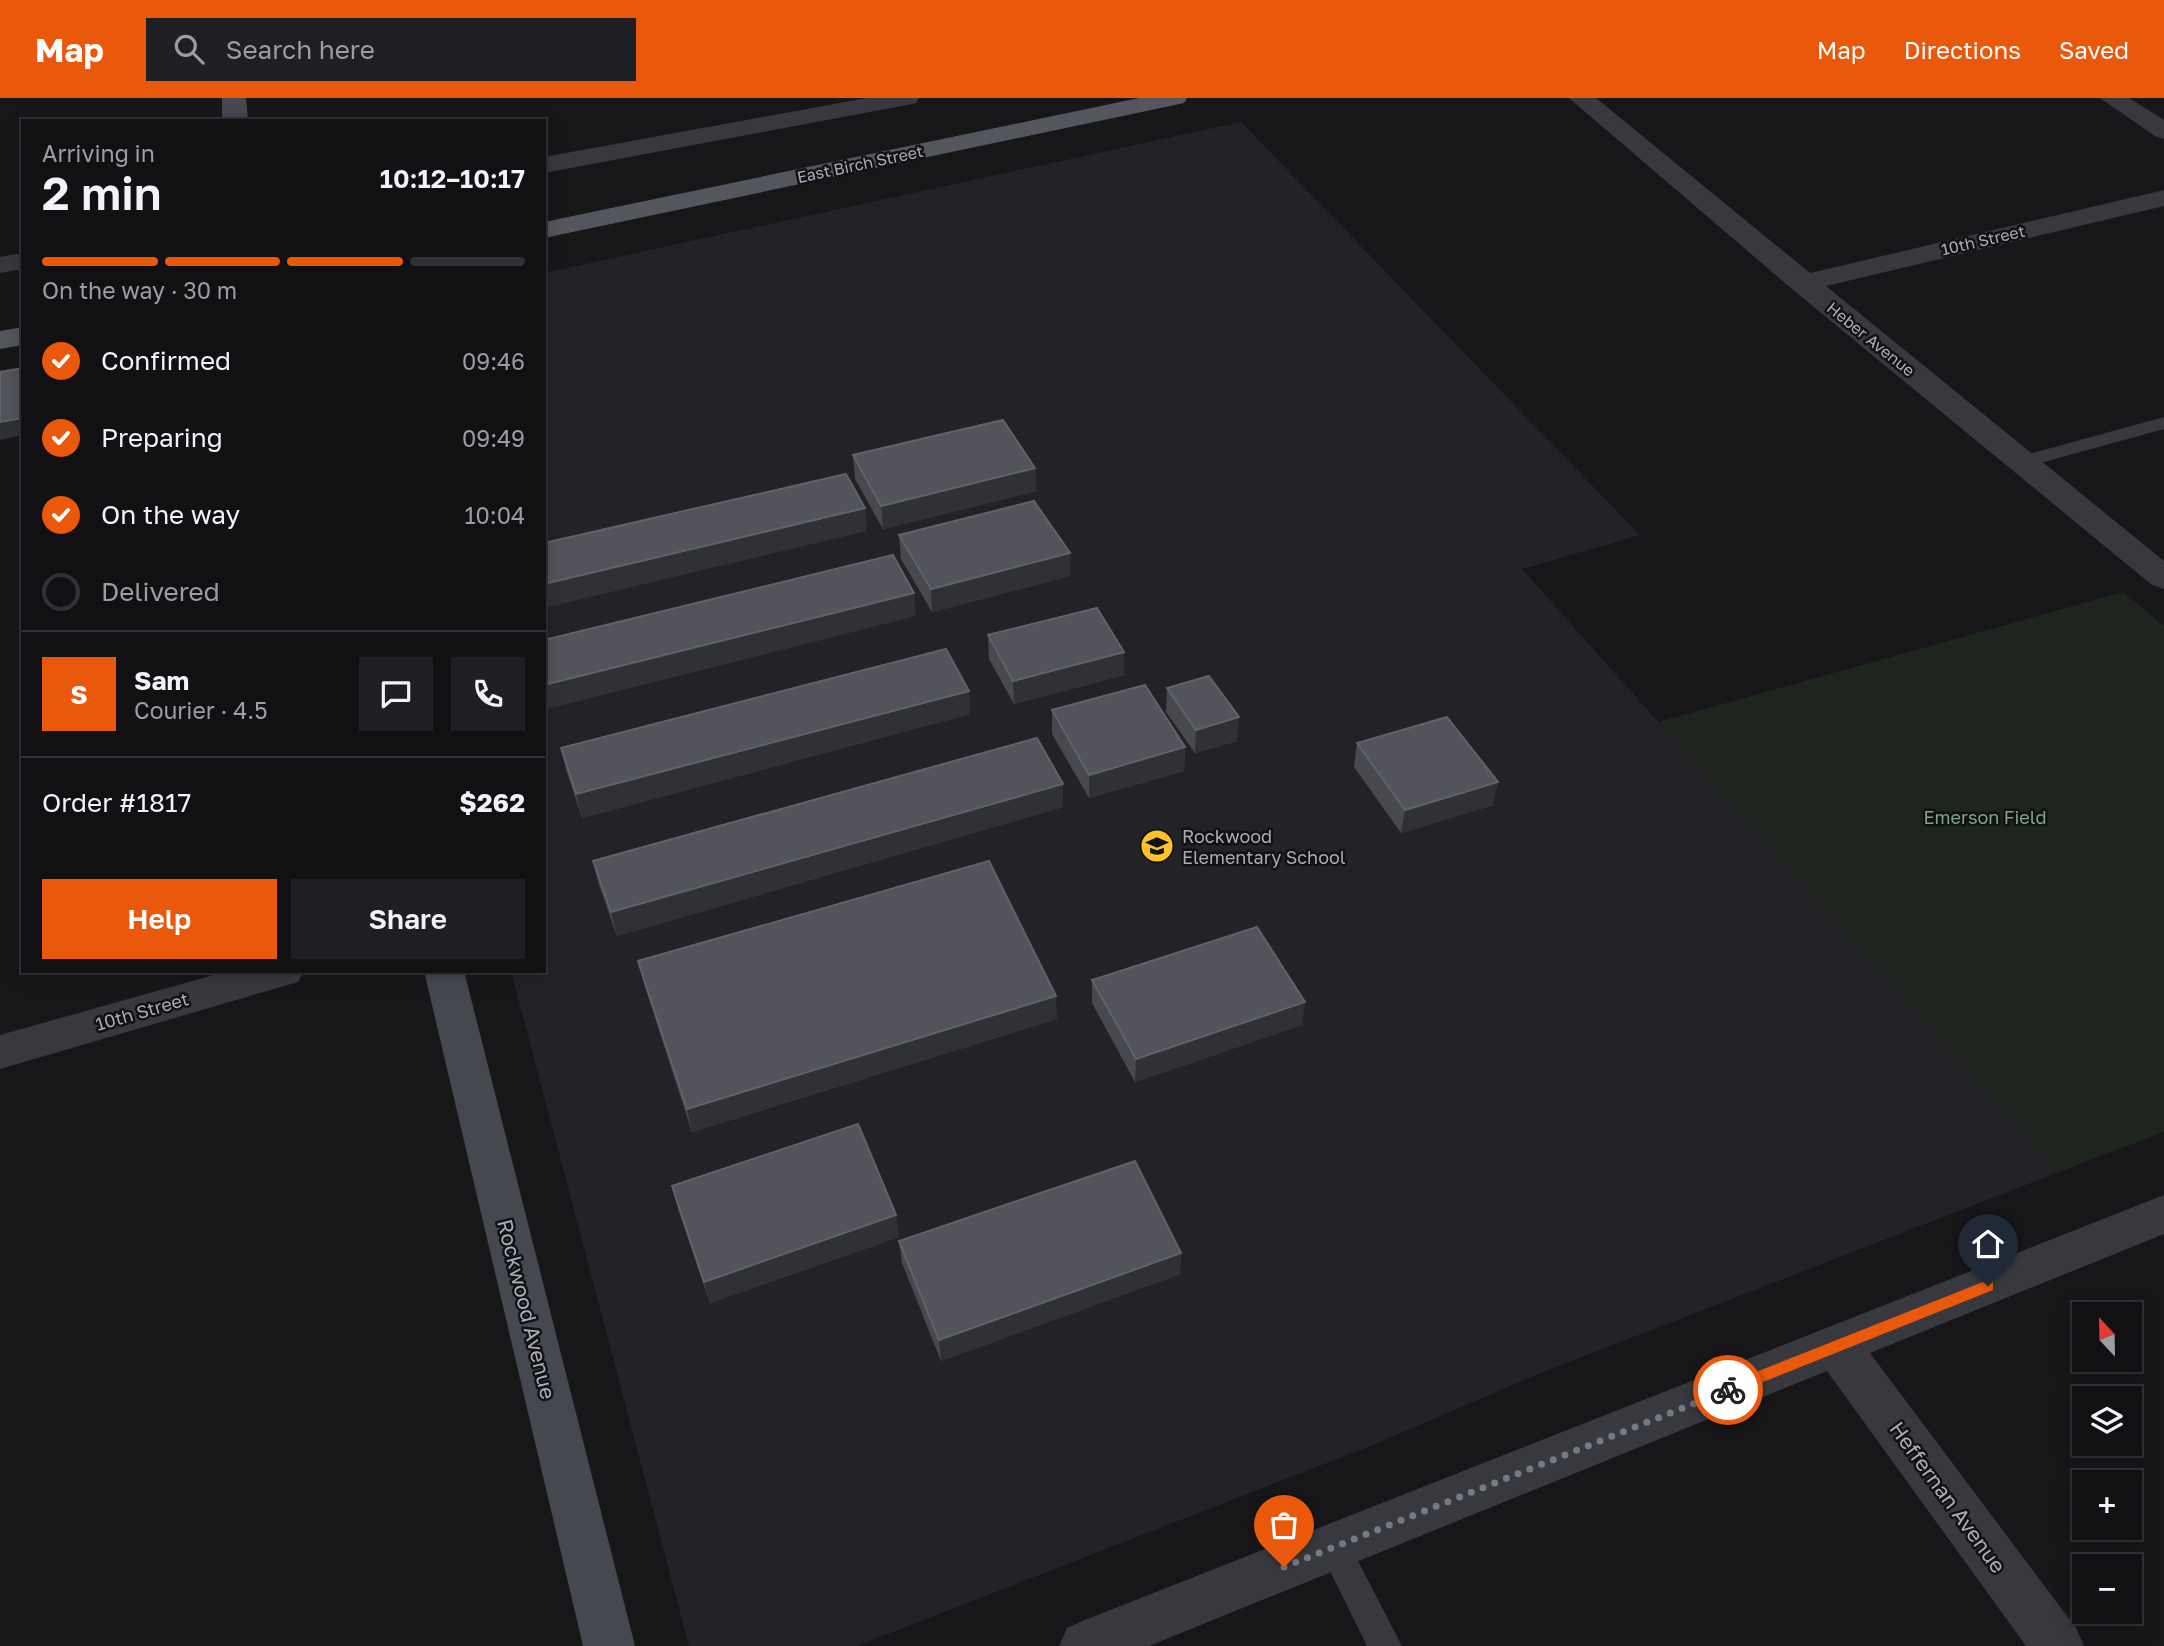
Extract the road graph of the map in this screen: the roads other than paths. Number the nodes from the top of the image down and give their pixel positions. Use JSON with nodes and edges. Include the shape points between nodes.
{"nodes":[{"id":1,"x":234,"y":98,"type":"edge"},
{"id":2,"x":907,"y":98,"type":"edge"},
{"id":3,"x":1175,"y":98,"type":"edge"},
{"id":4,"x":1581,"y":98,"type":"edge"},
{"id":5,"x":2112,"y":98,"type":"edge"},
{"id":6,"x":235,"y":119,"type":"edge"},
{"id":7,"x":2162,"y":127,"type":"edge"},
{"id":8,"x":546,"y":164,"type":"edge"},
{"id":9,"x":2164,"y":198,"type":"edge"},
{"id":10,"x":546,"y":230,"type":"edge"},
{"id":11,"x":21,"y":261,"type":"edge"},
{"id":12,"x":0,"y":265,"type":"edge"},
{"id":13,"x":1802,"y":283,"type":"junction"},
{"id":14,"x":21,"y":336,"type":"edge"},
{"id":15,"x":0,"y":340,"type":"edge"},
{"id":16,"x":2164,"y":423,"type":"edge"},
{"id":17,"x":2022,"y":462,"type":"junction"},
{"id":18,"x":2164,"y":578,"type":"edge"},
{"id":19,"x":277,"y":973,"type":"edge"},
{"id":20,"x":444,"y":973,"type":"edge"},
{"id":21,"x":0,"y":1052,"type":"edge"},
{"id":22,"x":2164,"y":1214,"type":"edge"},
{"id":23,"x":1837,"y":1347,"type":"junction"},
{"id":24,"x":1334,"y":1547,"type":"junction"},
{"id":25,"x":609,"y":1646,"type":"edge"},
{"id":26,"x":1085,"y":1646,"type":"edge"},
{"id":27,"x":1385,"y":1646,"type":"edge"},
{"id":28,"x":2058,"y":1646,"type":"edge"}],
"edges":[{"from":1,"to":6,"type":"street"},
{"from":2,"to":8,"type":"street"},
{"from":3,"to":10,"type":"main road","name":"East Birch Street"},
{"from":4,"to":13,"type":"street","name":"Heber Avenue"},
{"from":5,"to":7,"type":"street"},
{"from":9,"to":13,"type":"street","name":"10th Street"},
{"from":11,"to":12,"type":"street"},
{"from":13,"to":17,"type":"street","name":"Heber Avenue"},
{"from":14,"to":15,"type":"main road"},
{"from":16,"to":17,"type":"lane"},
{"from":17,"to":18,"type":"street","name":"Heber Avenue"},
{"from":19,"to":21,"type":"street","name":"10th Street"},
{"from":20,"to":25,"type":"street","name":"Rockwood Avenue"},
{"from":22,"to":23,"type":"street"},
{"from":23,"to":24,"type":"street"},
{"from":23,"to":28,"type":"street","name":"Heffernan Avenue"},
{"from":24,"to":26,"type":"street"},
{"from":24,"to":27,"type":"lane"}]}
